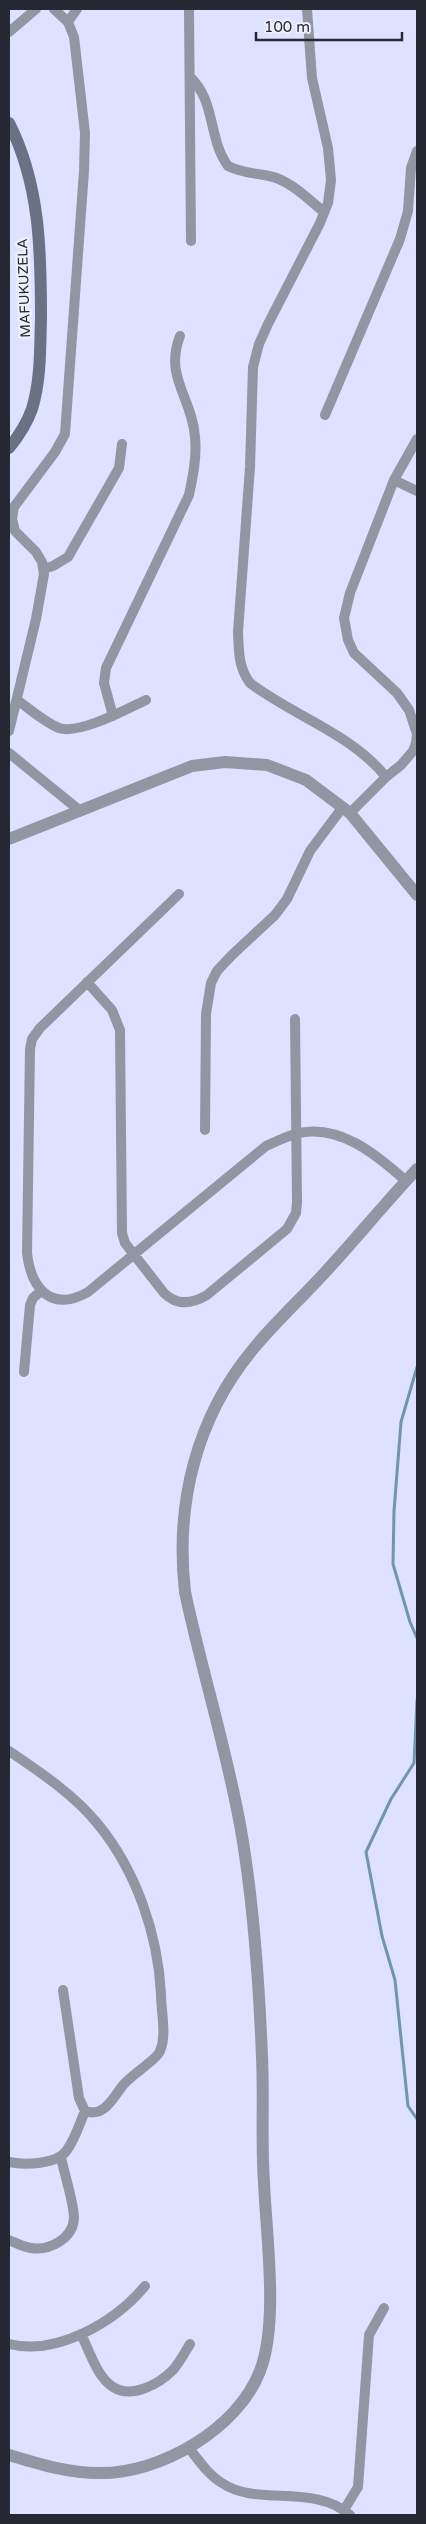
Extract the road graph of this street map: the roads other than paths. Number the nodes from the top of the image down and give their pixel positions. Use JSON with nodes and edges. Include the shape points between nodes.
{"nodes":[{"id":1,"x":36,"y":9,"type":"edge"},
{"id":2,"x":54,"y":9,"type":"edge"},
{"id":3,"x":77,"y":9,"type":"edge"},
{"id":4,"x":189,"y":9,"type":"edge"},
{"id":5,"x":307,"y":9,"type":"edge"},
{"id":6,"x":68,"y":22,"type":"junction"},
{"id":7,"x":9,"y":32,"type":"edge"},
{"id":8,"x":190,"y":77,"type":"junction"},
{"id":9,"x":9,"y":123,"type":"edge"},
{"id":10,"x":417,"y":151,"type":"edge"},
{"id":11,"x":324,"y":212,"type":"junction"},
{"id":12,"x":191,"y":241,"type":"dead end"},
{"id":13,"x":180,"y":336,"type":"dead end"},
{"id":14,"x":325,"y":415,"type":"dead end"},
{"id":15,"x":417,"y":439,"type":"edge"},
{"id":16,"x":122,"y":444,"type":"dead end"},
{"id":17,"x":9,"y":448,"type":"edge"},
{"id":18,"x":394,"y":480,"type":"junction"},
{"id":19,"x":417,"y":490,"type":"edge"},
{"id":20,"x":43,"y":569,"type":"junction"},
{"id":21,"x":17,"y":700,"type":"junction"},
{"id":22,"x":146,"y":700,"type":"dead end"},
{"id":23,"x":114,"y":716,"type":"junction"},
{"id":24,"x":9,"y":731,"type":"edge"},
{"id":25,"x":9,"y":753,"type":"edge"},
{"id":26,"x":386,"y":776,"type":"junction"},
{"id":27,"x":79,"y":810,"type":"junction"},
{"id":28,"x":346,"y":811,"type":"junction"},
{"id":29,"x":9,"y":839,"type":"edge"},
{"id":30,"x":179,"y":894,"type":"dead end"},
{"id":31,"x":417,"y":895,"type":"edge"},
{"id":32,"x":87,"y":982,"type":"junction"},
{"id":33,"x":295,"y":1019,"type":"dead end"},
{"id":34,"x":205,"y":1130,"type":"dead end"},
{"id":35,"x":296,"y":1133,"type":"junction"},
{"id":36,"x":417,"y":1169,"type":"edge"},
{"id":37,"x":406,"y":1181,"type":"junction"},
{"id":38,"x":134,"y":1254,"type":"junction"},
{"id":39,"x":41,"y":1291,"type":"junction"},
{"id":40,"x":24,"y":1372,"type":"dead end"},
{"id":41,"x":9,"y":1751,"type":"edge"},
{"id":42,"x":63,"y":1990,"type":"dead end"},
{"id":43,"x":86,"y":2111,"type":"junction"},
{"id":44,"x":61,"y":2157,"type":"junction"},
{"id":45,"x":9,"y":2162,"type":"edge"},
{"id":46,"x":9,"y":2240,"type":"edge"},
{"id":47,"x":145,"y":2286,"type":"dead end"},
{"id":48,"x":384,"y":2308,"type":"dead end"},
{"id":49,"x":81,"y":2334,"type":"junction"},
{"id":50,"x":9,"y":2344,"type":"edge"},
{"id":51,"x":190,"y":2344,"type":"dead end"},
{"id":52,"x":188,"y":2447,"type":"junction"},
{"id":53,"x":9,"y":2455,"type":"edge"},
{"id":54,"x":347,"y":2513,"type":"edge"}],
"edges":[{"from":1,"to":7,"type":"street"},
{"from":2,"to":6,"type":"street"},
{"from":3,"to":6,"type":"street"},
{"from":4,"to":8,"type":"street"},
{"from":5,"to":11,"type":"street","via":[[312,78],[331,169],[328,203]]},
{"from":6,"to":20,"type":"street","via":[[74,38],[86,133],[68,413],[65,434],[14,507],[12,519],[15,531],[36,552]]},
{"from":8,"to":11,"type":"street","via":[[204,94],[217,144],[228,166],[248,174],[284,181]]},
{"from":8,"to":12,"type":"street"},
{"from":9,"to":17,"type":"main road","name":"MAFUKUZELA","via":[[29,174],[35,205],[41,286],[41,364],[37,386],[32,410]]},
{"from":10,"to":14,"type":"street","via":[[411,168],[408,211],[400,240]]},
{"from":11,"to":26,"type":"street","via":[[262,337],[253,367],[239,659],[250,683],[353,746]]},
{"from":13,"to":23,"type":"street","via":[[174,363],[176,377],[192,416],[195,465],[189,495],[106,668],[104,683]]},
{"from":15,"to":18,"type":"street"},
{"from":16,"to":20,"type":"street","via":[[119,468],[68,556]]},
{"from":18,"to":19,"type":"street"},
{"from":18,"to":26,"type":"street","via":[[350,593],[344,618],[354,653],[398,693],[409,710],[417,734],[413,751]]},
{"from":20,"to":21,"type":"street","via":[[43,587]]},
{"from":21,"to":23,"type":"street","via":[[59,728],[71,730]]},
{"from":21,"to":24,"type":"street"},
{"from":22,"to":23,"type":"street"},
{"from":25,"to":27,"type":"street"},
{"from":26,"to":28,"type":"street"},
{"from":27,"to":28,"type":"street","via":[[192,766],[225,762],[267,765],[286,771],[306,780]]},
{"from":27,"to":29,"type":"street"},
{"from":28,"to":31,"type":"street"},
{"from":28,"to":34,"type":"street","via":[[310,851],[275,915],[231,956],[211,983],[206,1014]]},
{"from":30,"to":32,"type":"street"},
{"from":32,"to":38,"type":"street","via":[[112,1010],[120,1030],[122,1225],[125,1242]]},
{"from":32,"to":39,"type":"street","via":[[40,1028],[30,1049],[27,1253],[29,1270]]},
{"from":33,"to":35,"type":"street"},
{"from":35,"to":37,"type":"street","via":[[323,1133],[356,1143],[381,1158]]},
{"from":35,"to":38,"type":"street","via":[[266,1146]]},
{"from":35,"to":38,"type":"street","via":[[297,1202],[292,1221],[277,1238],[207,1295],[190,1302],[169,1298]]},
{"from":36,"to":37,"type":"street"},
{"from":37,"to":52,"type":"street","via":[[235,1373],[212,1410],[187,1484],[182,1545],[185,1592],[239,1822],[255,1948],[262,2056],[269,2317],[268,2342],[260,2371],[248,2394],[213,2431]]},
{"from":38,"to":39,"type":"street","via":[[80,1296],[52,1298]]},
{"from":39,"to":40,"type":"street","via":[[30,1305]]},
{"from":41,"to":43,"type":"street","via":[[42,1773],[97,1824],[129,1873],[147,1915],[159,1965],[163,2038],[160,2052],[136,2071],[103,2111],[94,2114]]},
{"from":42,"to":43,"type":"street","via":[[79,2098]]},
{"from":43,"to":44,"type":"street"},
{"from":44,"to":45,"type":"street","via":[[22,2164]]},
{"from":44,"to":46,"type":"street","via":[[74,2218],[64,2239],[40,2249]]},
{"from":47,"to":49,"type":"street","via":[[131,2302]]},
{"from":48,"to":54,"type":"street","via":[[369,2335],[358,2487]]},
{"from":49,"to":50,"type":"street","via":[[47,2345],[20,2347]]},
{"from":49,"to":51,"type":"street","via":[[103,2377],[113,2387],[126,2392],[140,2391],[160,2380],[172,2370]]},
{"from":52,"to":53,"type":"street","via":[[162,2461],[102,2474],[62,2471]]},
{"from":52,"to":54,"type":"street","via":[[222,2484],[236,2490],[319,2499]]}]}
